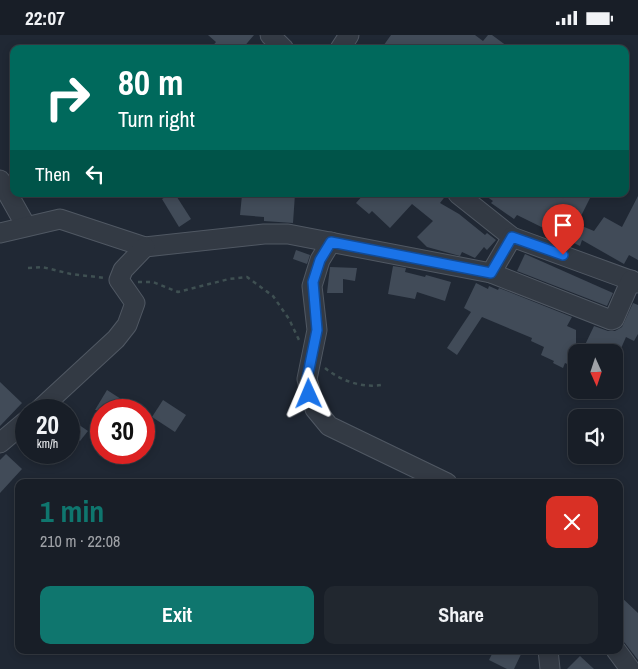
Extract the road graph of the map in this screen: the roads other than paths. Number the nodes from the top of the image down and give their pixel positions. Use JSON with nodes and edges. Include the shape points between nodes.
{"nodes":[{"id":1,"x":270,"y":35,"type":"edge"},
{"id":2,"x":280,"y":45,"type":"edge"},
{"id":3,"x":0,"y":180,"type":"edge"},
{"id":4,"x":462,"y":197,"type":"edge"},
{"id":5,"x":26,"y":226,"type":"junction"},
{"id":6,"x":0,"y":233,"type":"edge"},
{"id":7,"x":512,"y":237,"type":"junction"},
{"id":8,"x":331,"y":242,"type":"junction"},
{"id":9,"x":145,"y":247,"type":"junction"},
{"id":10,"x":491,"y":273,"type":"junction"},
{"id":11,"x":635,"y":281,"type":"edge"},
{"id":12,"x":51,"y":399,"type":"edge"},
{"id":13,"x":15,"y":430,"type":"edge"},
{"id":14,"x":0,"y":443,"type":"edge"},
{"id":15,"x":439,"y":479,"type":"edge"},
{"id":16,"x":548,"y":654,"type":"edge"},
{"id":17,"x":619,"y":654,"type":"edge"},
{"id":18,"x":550,"y":669,"type":"edge"},
{"id":19,"x":630,"y":669,"type":"edge"}],
"edges":[{"from":1,"to":2,"type":"street"},
{"from":3,"to":5,"type":"street"},
{"from":4,"to":7,"type":"street"},
{"from":5,"to":6,"type":"street"},
{"from":5,"to":9,"type":"street","via":[[50,219],[69,220]]},
{"from":7,"to":10,"type":"street"},
{"from":7,"to":11,"type":"street"},
{"from":8,"to":9,"type":"street","via":[[264,233]]},
{"from":8,"to":10,"type":"street"},
{"from":8,"to":15,"type":"street","via":[[320,260],[313,282],[317,330],[307,379],[314,409],[324,421]]},
{"from":9,"to":12,"type":"street","via":[[118,279],[136,303],[126,325],[116,339]]},
{"from":10,"to":11,"type":"street","via":[[611,321]]},
{"from":13,"to":14,"type":"street"},
{"from":16,"to":18,"type":"street"},
{"from":17,"to":19,"type":"street"}]}
